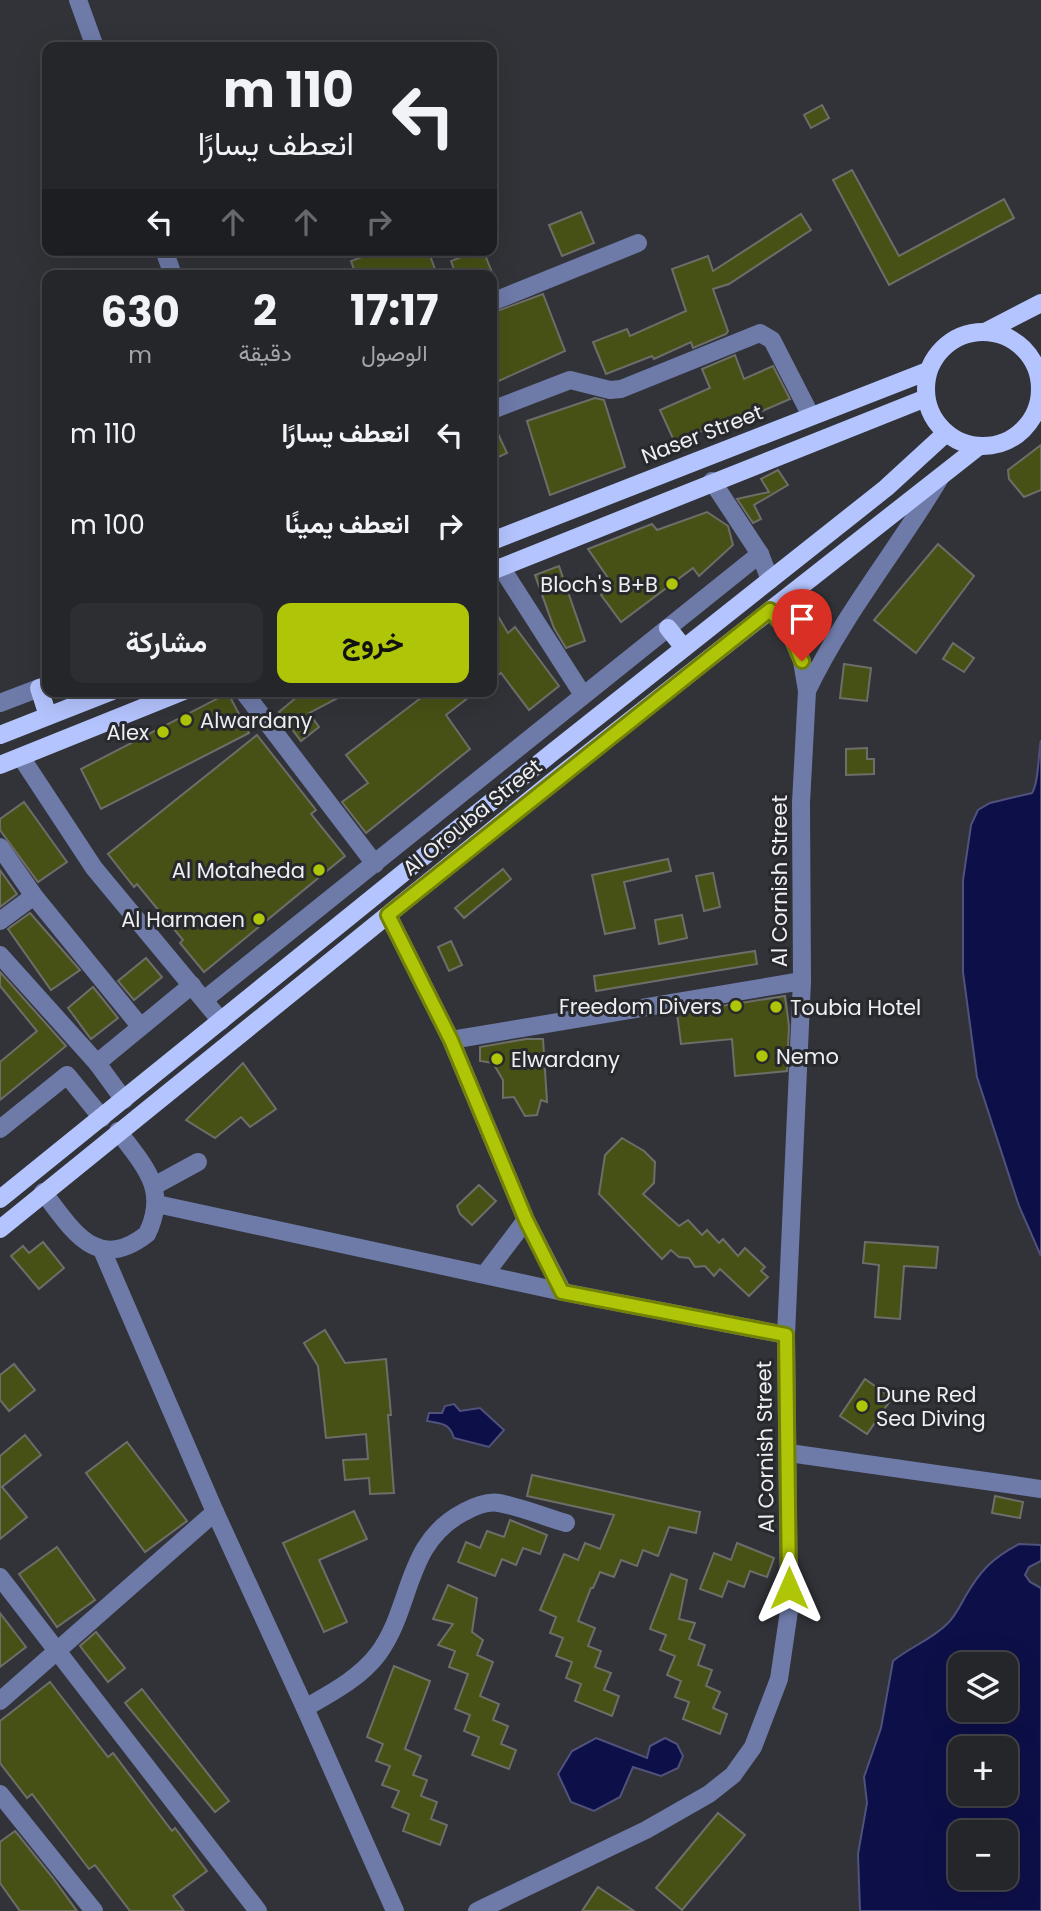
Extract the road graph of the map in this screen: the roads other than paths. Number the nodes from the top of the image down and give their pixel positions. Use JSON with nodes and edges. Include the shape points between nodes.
{"nodes":[{"id":1,"x":78,"y":0,"type":"edge"},
{"id":2,"x":92,"y":42,"type":"edge"},
{"id":3,"x":638,"y":243,"type":"dead end"},
{"id":4,"x":497,"y":300,"type":"edge"},
{"id":5,"x":1041,"y":303,"type":"edge"},
{"id":6,"x":985,"y":332,"type":"junction"},
{"id":7,"x":929,"y":371,"type":"junction"},
{"id":8,"x":926,"y":398,"type":"junction"},
{"id":9,"x":497,"y":408,"type":"edge"},
{"id":10,"x":1039,"y":408,"type":"edge"},
{"id":11,"x":811,"y":416,"type":"junction"},
{"id":12,"x":946,"y":433,"type":"junction"},
{"id":13,"x":978,"y":446,"type":"junction"},
{"id":14,"x":943,"y":472,"type":"junction"},
{"id":15,"x":712,"y":481,"type":"junction"},
{"id":16,"x":497,"y":539,"type":"edge"},
{"id":17,"x":760,"y":554,"type":"junction"},
{"id":18,"x":497,"y":569,"type":"edge"},
{"id":19,"x":497,"y":570,"type":"edge"},
{"id":20,"x":770,"y":580,"type":"junction"},
{"id":21,"x":770,"y":610,"type":"junction"},
{"id":22,"x":667,"y":628,"type":"junction"},
{"id":23,"x":684,"y":648,"type":"junction"},
{"id":24,"x":42,"y":686,"type":"edge"},
{"id":25,"x":807,"y":691,"type":"junction"},
{"id":26,"x":583,"y":695,"type":"junction"},
{"id":27,"x":45,"y":697,"type":"edge"},
{"id":28,"x":97,"y":697,"type":"edge"},
{"id":29,"x":169,"y":697,"type":"edge"},
{"id":30,"x":248,"y":697,"type":"edge"},
{"id":31,"x":0,"y":703,"type":"edge"},
{"id":32,"x":48,"y":716,"type":"junction"},
{"id":33,"x":0,"y":735,"type":"edge"},
{"id":34,"x":21,"y":757,"type":"junction"},
{"id":35,"x":0,"y":765,"type":"edge"},
{"id":36,"x":493,"y":800,"type":"junction"},
{"id":37,"x":508,"y":817,"type":"junction"},
{"id":38,"x":0,"y":847,"type":"edge"},
{"id":39,"x":375,"y":864,"type":"junction"},
{"id":40,"x":34,"y":895,"type":"junction"},
{"id":41,"x":388,"y":915,"type":"junction"},
{"id":42,"x":0,"y":921,"type":"edge"},
{"id":43,"x":0,"y":955,"type":"edge"},
{"id":44,"x":802,"y":982,"type":"junction"},
{"id":45,"x":192,"y":985,"type":"junction"},
{"id":46,"x":204,"y":1000,"type":"junction"},
{"id":47,"x":221,"y":1021,"type":"junction"},
{"id":48,"x":140,"y":1026,"type":"junction"},
{"id":49,"x":451,"y":1040,"type":"junction"},
{"id":50,"x":97,"y":1063,"type":"junction"},
{"id":51,"x":124,"y":1100,"type":"junction"},
{"id":52,"x":102,"y":1118,"type":"junction"},
{"id":53,"x":0,"y":1129,"type":"edge"},
{"id":54,"x":118,"y":1131,"type":"junction"},
{"id":55,"x":198,"y":1162,"type":"dead end"},
{"id":56,"x":43,"y":1192,"type":"junction"},
{"id":57,"x":156,"y":1195,"type":"junction"},
{"id":58,"x":0,"y":1199,"type":"edge"},
{"id":59,"x":526,"y":1220,"type":"junction"},
{"id":60,"x":0,"y":1229,"type":"edge"},
{"id":61,"x":102,"y":1250,"type":"junction"},
{"id":62,"x":485,"y":1274,"type":"junction"},
{"id":63,"x":562,"y":1292,"type":"junction"},
{"id":64,"x":786,"y":1335,"type":"junction"},
{"id":65,"x":789,"y":1453,"type":"junction"},
{"id":66,"x":1041,"y":1489,"type":"edge"},
{"id":67,"x":215,"y":1512,"type":"junction"},
{"id":68,"x":566,"y":1523,"type":"dead end"},
{"id":69,"x":0,"y":1577,"type":"edge"},
{"id":70,"x":59,"y":1650,"type":"junction"},
{"id":71,"x":0,"y":1701,"type":"edge"},
{"id":72,"x":305,"y":1708,"type":"junction"},
{"id":73,"x":0,"y":1794,"type":"edge"},
{"id":74,"x":94,"y":1911,"type":"edge"},
{"id":75,"x":258,"y":1911,"type":"edge"},
{"id":76,"x":395,"y":1911,"type":"edge"},
{"id":77,"x":477,"y":1911,"type":"edge"}],
"edges":[{"from":1,"to":2,"type":"street"},
{"from":3,"to":4,"type":"street"},
{"from":5,"to":6,"type":"main road"},
{"from":6,"to":7,"type":"main road","via":[[950,342]]},
{"from":6,"to":10,"type":"main road","via":[[1019,344],[1031,358],[1038,375]]},
{"from":7,"to":8,"type":"main road"},
{"from":7,"to":11,"type":"main road","name":"Naser Street"},
{"from":8,"to":12,"type":"main road"},
{"from":8,"to":15,"type":"main road"},
{"from":9,"to":11,"type":"street","via":[[570,380],[621,389],[760,332],[772,340]]},
{"from":10,"to":13,"type":"main road","via":[[1013,438]]},
{"from":11,"to":16,"type":"main road","name":"Naser Street"},
{"from":12,"to":13,"type":"main road"},
{"from":12,"to":20,"type":"main road","name":"Al Orouba Street","via":[[886,488]]},
{"from":13,"to":14,"type":"main road","name":"Al Orouba Street"},
{"from":14,"to":21,"type":"main road","name":"Al Orouba Street"},
{"from":14,"to":25,"type":"street","name":"Al Cornish Street","via":[[849,614]]},
{"from":15,"to":17,"type":"street"},
{"from":15,"to":18,"type":"main road"},
{"from":17,"to":20,"type":"street"},
{"from":17,"to":22,"type":"street"},
{"from":19,"to":26,"type":"street"},
{"from":20,"to":23,"type":"main road","name":"Al Orouba Street"},
{"from":21,"to":25,"type":"street","name":"Al Cornish Street","via":[[790,633],[802,661]]},
{"from":21,"to":37,"type":"main road","name":"Al Orouba Street"},
{"from":22,"to":23,"type":"main road"},
{"from":22,"to":26,"type":"street"},
{"from":23,"to":36,"type":"main road","name":"Al Orouba Street"},
{"from":24,"to":31,"type":"street"},
{"from":25,"to":44,"type":"street","name":"Al Cornish Street","via":[[800,803]]},
{"from":26,"to":39,"type":"street"},
{"from":27,"to":32,"type":"main road"},
{"from":28,"to":32,"type":"main road"},
{"from":29,"to":34,"type":"main road"},
{"from":30,"to":39,"type":"street"},
{"from":32,"to":33,"type":"main road"},
{"from":34,"to":35,"type":"main road"},
{"from":34,"to":45,"type":"street","via":[[94,868]]},
{"from":36,"to":37,"type":"main road"},
{"from":36,"to":47,"type":"main road","name":"Al Orouba Street"},
{"from":37,"to":41,"type":"main road","name":"Al Orouba Street"},
{"from":38,"to":40,"type":"street"},
{"from":39,"to":46,"type":"street"},
{"from":40,"to":42,"type":"street"},
{"from":40,"to":48,"type":"street"},
{"from":41,"to":49,"type":"street"},
{"from":41,"to":54,"type":"main road","name":"Al Orouba Street"},
{"from":43,"to":50,"type":"street"},
{"from":44,"to":49,"type":"street"},
{"from":44,"to":64,"type":"street","name":"Al Cornish Street"},
{"from":45,"to":46,"type":"street"},
{"from":45,"to":48,"type":"street"},
{"from":46,"to":47,"type":"street"},
{"from":47,"to":51,"type":"main road","name":"Al Orouba Street"},
{"from":48,"to":50,"type":"street"},
{"from":49,"to":59,"type":"street"},
{"from":50,"to":51,"type":"street"},
{"from":51,"to":52,"type":"main road","name":"Al Orouba Street"},
{"from":52,"to":53,"type":"street","via":[[67,1075]]},
{"from":52,"to":58,"type":"main road","name":"Al Orouba Street"},
{"from":54,"to":56,"type":"main road","name":"Al Orouba Street"},
{"from":54,"to":57,"type":"street"},
{"from":55,"to":57,"type":"street"},
{"from":56,"to":60,"type":"main road","name":"Al Orouba Street"},
{"from":56,"to":61,"type":"street","via":[[78,1236]]},
{"from":57,"to":61,"type":"street","via":[[147,1234],[125,1247]]},
{"from":57,"to":62,"type":"street"},
{"from":59,"to":62,"type":"street"},
{"from":59,"to":63,"type":"street"},
{"from":61,"to":67,"type":"street"},
{"from":62,"to":63,"type":"street"},
{"from":63,"to":64,"type":"street"},
{"from":64,"to":65,"type":"street","name":"Al Cornish Street"},
{"from":65,"to":66,"type":"street"},
{"from":65,"to":77,"type":"street","name":"Al Cornish Street","via":[[789,1611],[779,1679],[753,1747],[733,1775],[686,1809]]},
{"from":67,"to":70,"type":"street"},
{"from":67,"to":72,"type":"street"},
{"from":68,"to":72,"type":"street","via":[[498,1503],[482,1504],[456,1516],[428,1540],[388,1639],[377,1655],[354,1678]]},
{"from":69,"to":70,"type":"street"},
{"from":70,"to":71,"type":"street"},
{"from":70,"to":75,"type":"street"},
{"from":72,"to":76,"type":"street"},
{"from":73,"to":74,"type":"street"}]}
